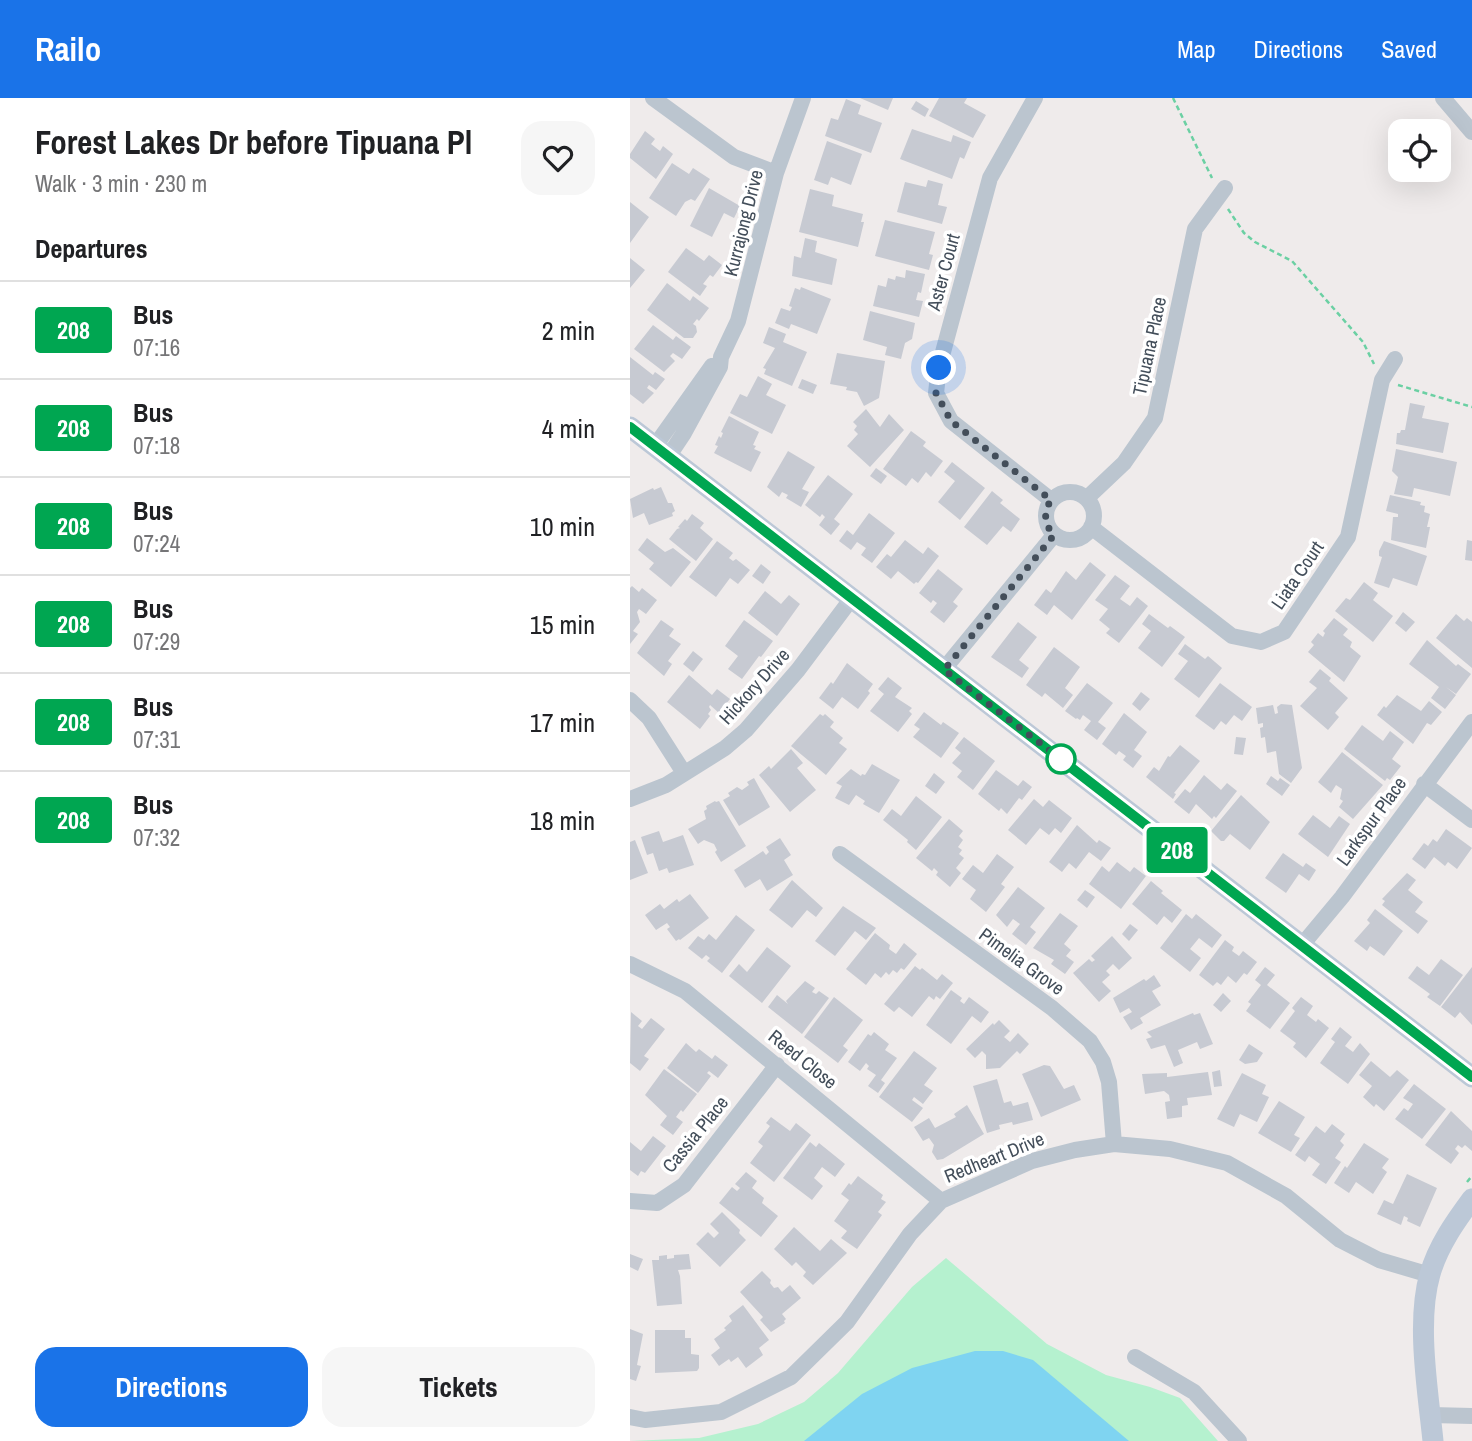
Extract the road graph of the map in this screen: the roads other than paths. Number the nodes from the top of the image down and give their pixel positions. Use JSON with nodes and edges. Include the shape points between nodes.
{"nodes":[{"id":1,"x":653,"y":98,"type":"edge"},
{"id":2,"x":803,"y":98,"type":"edge"},
{"id":3,"x":1035,"y":98,"type":"edge"},
{"id":4,"x":1443,"y":98,"type":"edge"},
{"id":5,"x":1472,"y":132,"type":"edge"},
{"id":6,"x":776,"y":173,"type":"junction"},
{"id":7,"x":1222,"y":191,"type":"road end"},
{"id":8,"x":1395,"y":359,"type":"dead end"},
{"id":9,"x":630,"y":427,"type":"edge"},
{"id":10,"x":661,"y":451,"type":"junction"},
{"id":11,"x":1087,"y":498,"type":"junction"},
{"id":12,"x":1051,"y":500,"type":"junction"},
{"id":13,"x":1091,"y":527,"type":"junction"},
{"id":14,"x":1054,"y":535,"type":"junction"},
{"id":15,"x":852,"y":598,"type":"junction"},
{"id":16,"x":944,"y":670,"type":"junction"},
{"id":17,"x":630,"y":700,"type":"edge"},
{"id":18,"x":1472,"y":722,"type":"edge"},
{"id":19,"x":684,"y":773,"type":"junction"},
{"id":20,"x":1424,"y":784,"type":"junction"},
{"id":21,"x":630,"y":799,"type":"edge"},
{"id":22,"x":1472,"y":820,"type":"edge"},
{"id":23,"x":840,"y":854,"type":"dead end"},
{"id":24,"x":1302,"y":945,"type":"junction"},
{"id":25,"x":630,"y":964,"type":"edge"},
{"id":26,"x":777,"y":1065,"type":"junction"},
{"id":27,"x":1472,"y":1077,"type":"edge"},
{"id":28,"x":1114,"y":1144,"type":"junction"},
{"id":29,"x":1472,"y":1199,"type":"edge"},
{"id":30,"x":630,"y":1201,"type":"edge"},
{"id":31,"x":941,"y":1201,"type":"junction"},
{"id":32,"x":1430,"y":1275,"type":"junction"},
{"id":33,"x":1135,"y":1357,"type":"dead end"},
{"id":34,"x":1430,"y":1415,"type":"junction"},
{"id":35,"x":1472,"y":1416,"type":"edge"},
{"id":36,"x":630,"y":1417,"type":"edge"},
{"id":37,"x":1238,"y":1441,"type":"edge"},
{"id":38,"x":1433,"y":1441,"type":"edge"}],
"edges":[{"from":1,"to":6,"type":"street","via":[[734,157]]},
{"from":2,"to":6,"type":"street","name":"Kurrajong Drive"},
{"from":3,"to":12,"type":"street","name":"Aster Court","via":[[990,178],[936,393],[951,421]]},
{"from":4,"to":5,"type":"street"},
{"from":6,"to":10,"type":"street","name":"Kurrajong Drive","via":[[738,321],[720,367],[698,408]]},
{"from":7,"to":11,"type":"street","name":"Tipuana Place","via":[[1195,229],[1155,418],[1124,463]]},
{"from":8,"to":13,"type":"street","name":"Liata Court","via":[[1382,380],[1348,537],[1283,632],[1261,642],[1232,635]]},
{"from":9,"to":10,"type":"main road"},
{"from":10,"to":15,"type":"main road"},
{"from":11,"to":12,"type":"street","via":[[1066,492]]},
{"from":11,"to":13,"type":"street","via":[[1094,513]]},
{"from":12,"to":14,"type":"street","via":[[1045,521]]},
{"from":13,"to":14,"type":"street","via":[[1071,541]]},
{"from":14,"to":16,"type":"street"},
{"from":15,"to":16,"type":"main road"},
{"from":15,"to":19,"type":"street","name":"Hickory Drive","via":[[746,730]]},
{"from":16,"to":24,"type":"main road"},
{"from":17,"to":19,"type":"street","via":[[649,718]]},
{"from":18,"to":20,"type":"street","name":"Larkspur Place"},
{"from":19,"to":21,"type":"street","name":"Hickory Drive"},
{"from":20,"to":22,"type":"street"},
{"from":20,"to":24,"type":"street","name":"Larkspur Place"},
{"from":23,"to":28,"type":"street","name":"Pimelia Grove","via":[[1052,1008],[1090,1041],[1109,1082]]},
{"from":24,"to":27,"type":"main road"},
{"from":25,"to":26,"type":"street","name":"Reed Close","via":[[685,991]]},
{"from":26,"to":30,"type":"street","name":"Cassia Place","via":[[684,1185],[657,1203]]},
{"from":26,"to":31,"type":"street","name":"Reed Close"},
{"from":28,"to":31,"type":"street","name":"Redheart Drive","via":[[1032,1161]]},
{"from":28,"to":32,"type":"street","name":"Redheart Drive","via":[[1170,1149],[1227,1163],[1286,1196],[1340,1240],[1379,1260]]},
{"from":29,"to":32,"type":"main road","via":[[1450,1229]]},
{"from":31,"to":36,"type":"street","name":"Redheart Drive","via":[[910,1234],[847,1322],[791,1377],[721,1412],[645,1420]]},
{"from":32,"to":34,"type":"main road","via":[[1423,1325]]},
{"from":33,"to":37,"type":"street","via":[[1194,1392]]},
{"from":34,"to":35,"type":"street"},
{"from":34,"to":38,"type":"main road"}]}
